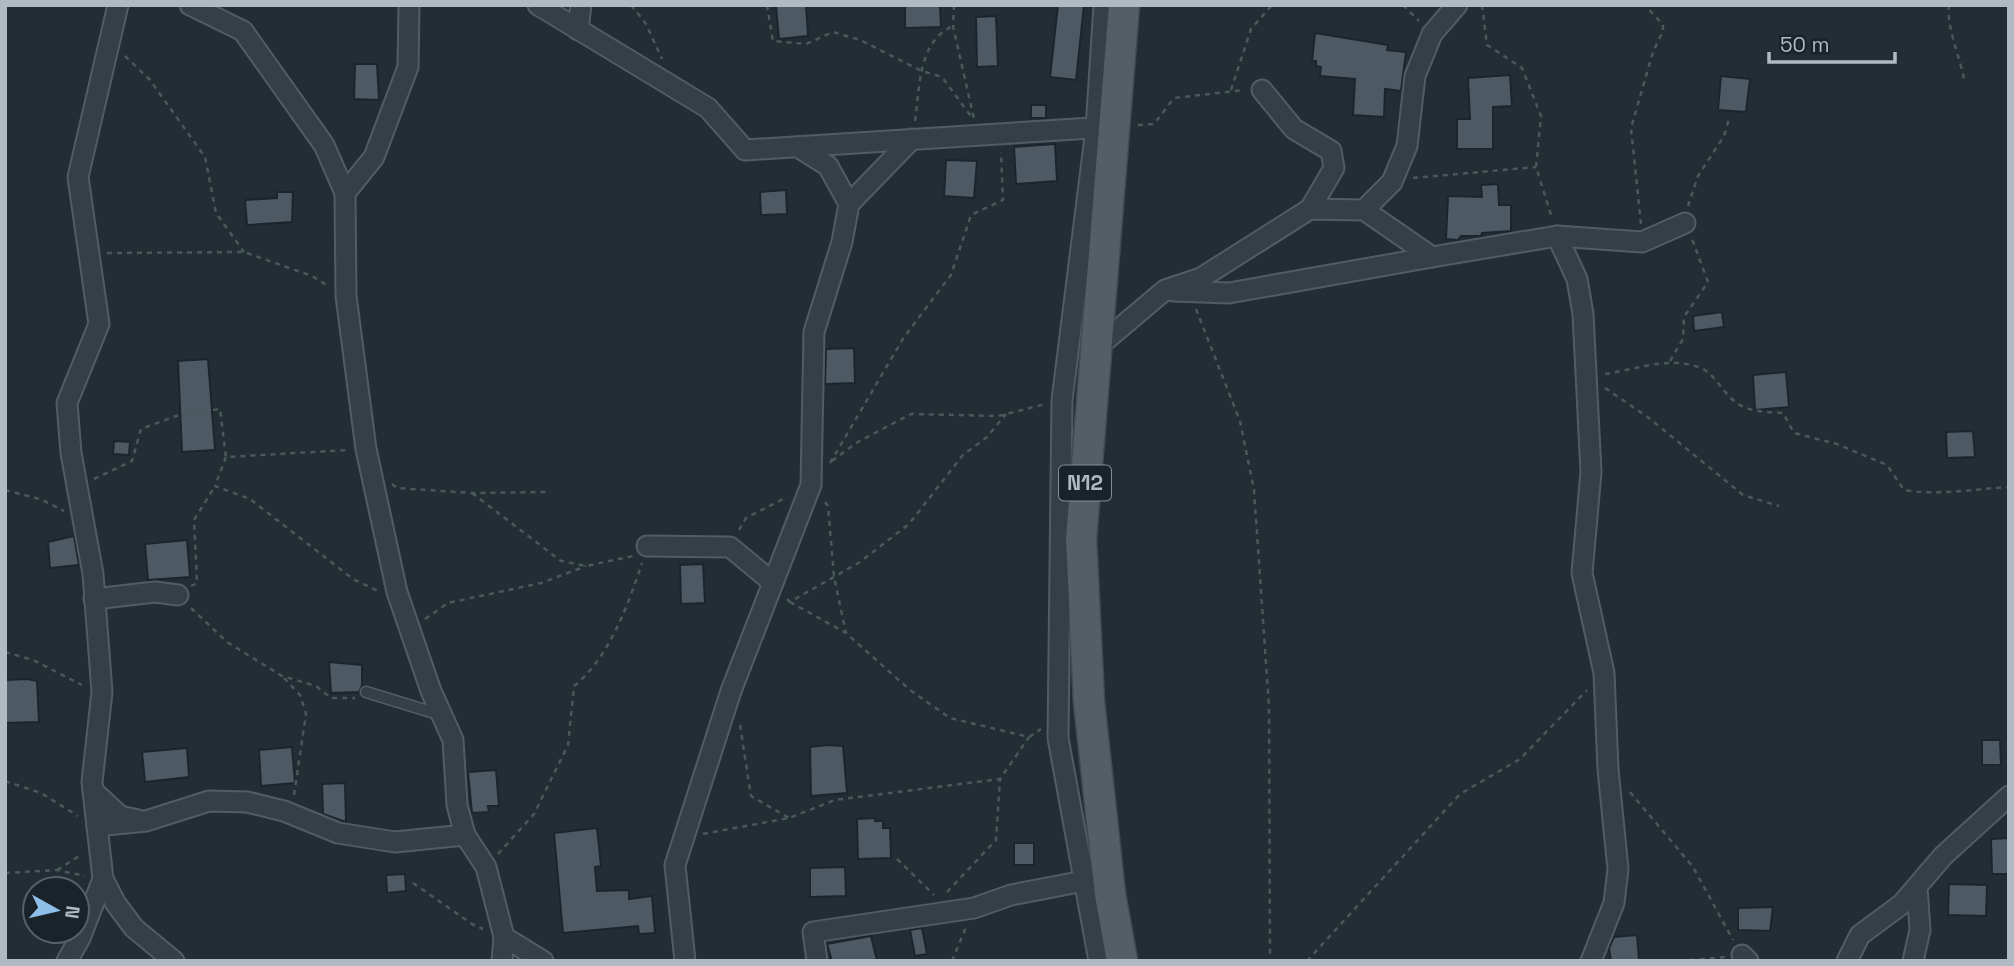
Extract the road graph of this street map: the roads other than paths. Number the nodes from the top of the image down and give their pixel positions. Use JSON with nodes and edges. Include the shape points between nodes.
{"nodes":[{"id":1,"x":118,"y":5,"type":"edge"},
{"id":2,"x":190,"y":5,"type":"edge"},
{"id":3,"x":409,"y":5,"type":"edge"},
{"id":4,"x":538,"y":5,"type":"edge"},
{"id":5,"x":582,"y":5,"type":"edge"},
{"id":6,"x":1104,"y":5,"type":"edge"},
{"id":7,"x":1124,"y":5,"type":"edge"},
{"id":8,"x":1457,"y":5,"type":"edge"},
{"id":9,"x":578,"y":30,"type":"junction"},
{"id":10,"x":1262,"y":90,"type":"road end"},
{"id":11,"x":1105,"y":128,"type":"junction"},
{"id":12,"x":912,"y":139,"type":"junction"},
{"id":13,"x":798,"y":147,"type":"junction"},
{"id":14,"x":345,"y":193,"type":"junction"},
{"id":15,"x":849,"y":204,"type":"junction"},
{"id":16,"x":1310,"y":209,"type":"junction"},
{"id":17,"x":1364,"y":210,"type":"junction"},
{"id":18,"x":1685,"y":223,"type":"road end"},
{"id":19,"x":1557,"y":236,"type":"junction"},
{"id":20,"x":1432,"y":257,"type":"junction"},
{"id":21,"x":1165,"y":290,"type":"junction"},
{"id":22,"x":1094,"y":350,"type":"junction"},
{"id":23,"x":647,"y":546,"type":"road end"},
{"id":24,"x":771,"y":581,"type":"junction"},
{"id":25,"x":178,"y":595,"type":"road end"},
{"id":26,"x":94,"y":599,"type":"junction"},
{"id":27,"x":366,"y":692,"type":"road end"},
{"id":28,"x":442,"y":715,"type":"junction"},
{"id":29,"x":93,"y":791,"type":"junction"},
{"id":30,"x":2009,"y":796,"type":"edge"},
{"id":31,"x":146,"y":821,"type":"junction"},
{"id":32,"x":97,"y":826,"type":"junction"},
{"id":33,"x":465,"y":835,"type":"junction"},
{"id":34,"x":103,"y":879,"type":"junction"},
{"id":35,"x":1084,"y":881,"type":"junction"},
{"id":36,"x":1917,"y":887,"type":"junction"},
{"id":37,"x":504,"y":937,"type":"junction"},
{"id":38,"x":67,"y":961,"type":"edge"},
{"id":39,"x":174,"y":961,"type":"edge"},
{"id":40,"x":191,"y":961,"type":"edge"},
{"id":41,"x":502,"y":961,"type":"edge"},
{"id":42,"x":543,"y":961,"type":"edge"},
{"id":43,"x":685,"y":961,"type":"edge"},
{"id":44,"x":817,"y":961,"type":"edge"},
{"id":45,"x":1099,"y":961,"type":"edge"},
{"id":46,"x":1122,"y":961,"type":"edge"},
{"id":47,"x":1591,"y":961,"type":"edge"},
{"id":48,"x":1847,"y":961,"type":"edge"},
{"id":49,"x":1913,"y":961,"type":"edge"}],
"edges":[{"from":1,"to":26,"type":"street","via":[[78,177],[99,324],[67,403]]},
{"from":2,"to":14,"type":"street","via":[[243,31],[324,145]]},
{"from":3,"to":14,"type":"street","via":[[408,67],[374,157]]},
{"from":4,"to":9,"type":"street"},
{"from":5,"to":9,"type":"street"},
{"from":6,"to":11,"type":"street"},
{"from":7,"to":11,"type":"main road","number":"N12"},
{"from":8,"to":17,"type":"street","via":[[1432,34],[1415,76],[1408,146],[1392,182]]},
{"from":9,"to":13,"type":"street","via":[[708,108],[746,150]]},
{"from":10,"to":16,"type":"street","via":[[1294,129],[1331,151],[1334,168]]},
{"from":11,"to":12,"type":"street","via":[[1000,134],[976,128]]},
{"from":11,"to":22,"type":"main road","number":"N12"},
{"from":11,"to":35,"type":"street","via":[[1062,400],[1058,738]]},
{"from":12,"to":13,"type":"street"},
{"from":12,"to":15,"type":"street"},
{"from":13,"to":15,"type":"street","via":[[828,166]]},
{"from":14,"to":28,"type":"street","via":[[346,296],[368,458],[400,601]]},
{"from":15,"to":24,"type":"street","via":[[814,332],[811,485]]},
{"from":16,"to":17,"type":"street"},
{"from":16,"to":21,"type":"street","via":[[1201,278]]},
{"from":17,"to":20,"type":"street"},
{"from":18,"to":19,"type":"street","via":[[1642,242]]},
{"from":19,"to":20,"type":"street"},
{"from":19,"to":47,"type":"street","via":[[1577,279],[1588,376],[1591,472],[1582,573],[1604,673],[1618,869],[1614,903]]},
{"from":20,"to":21,"type":"street","via":[[1229,293]]},
{"from":21,"to":22,"type":"street"},
{"from":22,"to":46,"type":"main road","number":"N12","via":[[1081,539],[1089,702]]},
{"from":23,"to":24,"type":"street","via":[[730,547]]},
{"from":24,"to":43,"type":"street","via":[[675,865]]},
{"from":25,"to":26,"type":"street","via":[[155,592]]},
{"from":26,"to":29,"type":"street","via":[[102,692]]},
{"from":27,"to":28,"type":"lane"},
{"from":28,"to":33,"type":"street","via":[[453,740],[457,805]]},
{"from":29,"to":31,"type":"street","via":[[120,816]]},
{"from":29,"to":32,"type":"street"},
{"from":30,"to":36,"type":"street","via":[[1943,856]]},
{"from":31,"to":32,"type":"street"},
{"from":31,"to":33,"type":"street","via":[[209,801],[247,802],[284,811],[338,834],[395,842]]},
{"from":32,"to":34,"type":"street"},
{"from":33,"to":37,"type":"street","via":[[486,867]]},
{"from":34,"to":38,"type":"street"},
{"from":34,"to":39,"type":"street","via":[[134,928]]},
{"from":34,"to":40,"type":"street","via":[[168,946]]},
{"from":35,"to":44,"type":"street","via":[[1011,895],[974,908],[813,932]]},
{"from":35,"to":45,"type":"street"},
{"from":36,"to":48,"type":"street","via":[[1860,935]]},
{"from":36,"to":49,"type":"street","via":[[1920,930]]},
{"from":37,"to":41,"type":"street"},
{"from":37,"to":42,"type":"street"}]}
